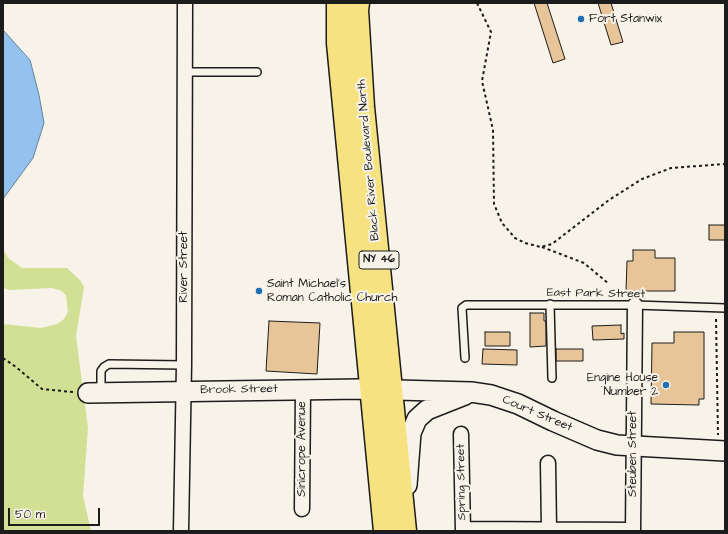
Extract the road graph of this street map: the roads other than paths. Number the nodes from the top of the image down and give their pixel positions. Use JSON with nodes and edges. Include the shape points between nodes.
{"nodes":[{"id":1,"x":186,"y":3,"type":"edge"},
{"id":2,"x":332,"y":3,"type":"edge"},
{"id":3,"x":338,"y":3,"type":"edge"},
{"id":4,"x":358,"y":3,"type":"edge"},
{"id":5,"x":338,"y":42,"type":"junction"},
{"id":6,"x":186,"y":72,"type":"junction"},
{"id":7,"x":257,"y":72,"type":"dead end"},
{"id":8,"x":550,"y":304,"type":"junction"},
{"id":9,"x":635,"y":305,"type":"junction"},
{"id":10,"x":725,"y":308,"type":"edge"},
{"id":11,"x":465,"y":358,"type":"dead end"},
{"id":12,"x":184,"y":365,"type":"junction"},
{"id":13,"x":552,"y":378,"type":"dead end"},
{"id":14,"x":303,"y":390,"type":"junction"},
{"id":15,"x":381,"y":390,"type":"junction"},
{"id":16,"x":183,"y":391,"type":"junction"},
{"id":17,"x":471,"y":392,"type":"junction"},
{"id":18,"x":94,"y":393,"type":"joint"},
{"id":19,"x":462,"y":434,"type":"dead end"},
{"id":20,"x":633,"y":446,"type":"junction"},
{"id":21,"x":720,"y":446,"type":"edge"},
{"id":22,"x":548,"y":463,"type":"dead end"},
{"id":23,"x":302,"y":509,"type":"dead end"},
{"id":24,"x":405,"y":523,"type":"edge"},
{"id":25,"x":549,"y":529,"type":"junction"},
{"id":26,"x":463,"y":530,"type":"edge"},
{"id":27,"x":633,"y":530,"type":"edge"},
{"id":28,"x":181,"y":531,"type":"edge"},
{"id":29,"x":385,"y":531,"type":"edge"}],
"edges":[{"from":1,"to":6,"type":"street","name":"River Street"},
{"from":2,"to":5,"type":"main road"},
{"from":3,"to":5,"type":"main road","name":"Black River Boulevard North","number":"NY 46"},
{"from":4,"to":15,"type":"main road","name":"Black River Boulevard North","number":"NY 46"},
{"from":5,"to":15,"type":"main road","name":"Black River Boulevard North","number":"NY 46"},
{"from":6,"to":7,"type":"lane"},
{"from":6,"to":12,"type":"street","name":"River Street"},
{"from":8,"to":9,"type":"lane","name":"East Park Street"},
{"from":8,"to":11,"type":"lane","name":"East Park Street","via":[[466,305],[462,308]]},
{"from":8,"to":13,"type":"lane"},
{"from":9,"to":10,"type":"lane","name":"East Park Street"},
{"from":9,"to":20,"type":"street","name":"Steuben Street"},
{"from":12,"to":16,"type":"street","name":"River Street"},
{"from":12,"to":18,"type":"lane","via":[[109,364],[101,371]]},
{"from":14,"to":15,"type":"street","name":"Brook Street"},
{"from":14,"to":16,"type":"street","name":"Brook Street"},
{"from":14,"to":23,"type":"street","name":"Sinicrope Avenue"},
{"from":15,"to":17,"type":"street","name":"Court Street"},
{"from":15,"to":24,"type":"main road","name":"Black River Boulevard North","number":"NY 46"},
{"from":15,"to":29,"type":"main road","name":"Black River Boulevard North","number":"NY 46"},
{"from":16,"to":18,"type":"street","name":"Brook Street"},
{"from":16,"to":28,"type":"street","name":"River Street"},
{"from":17,"to":20,"type":"street","name":"Court Street","via":[[491,395],[518,404],[597,440]]},
{"from":17,"to":24,"type":"street","via":[[427,410],[417,419],[411,433]]},
{"from":19,"to":26,"type":"street","name":"Spring Street"},
{"from":20,"to":21,"type":"street","name":"Court Street"},
{"from":20,"to":27,"type":"street","name":"Steuben Street"},
{"from":22,"to":25,"type":"street"},
{"from":25,"to":26,"type":"street"},
{"from":25,"to":27,"type":"street"}]}
